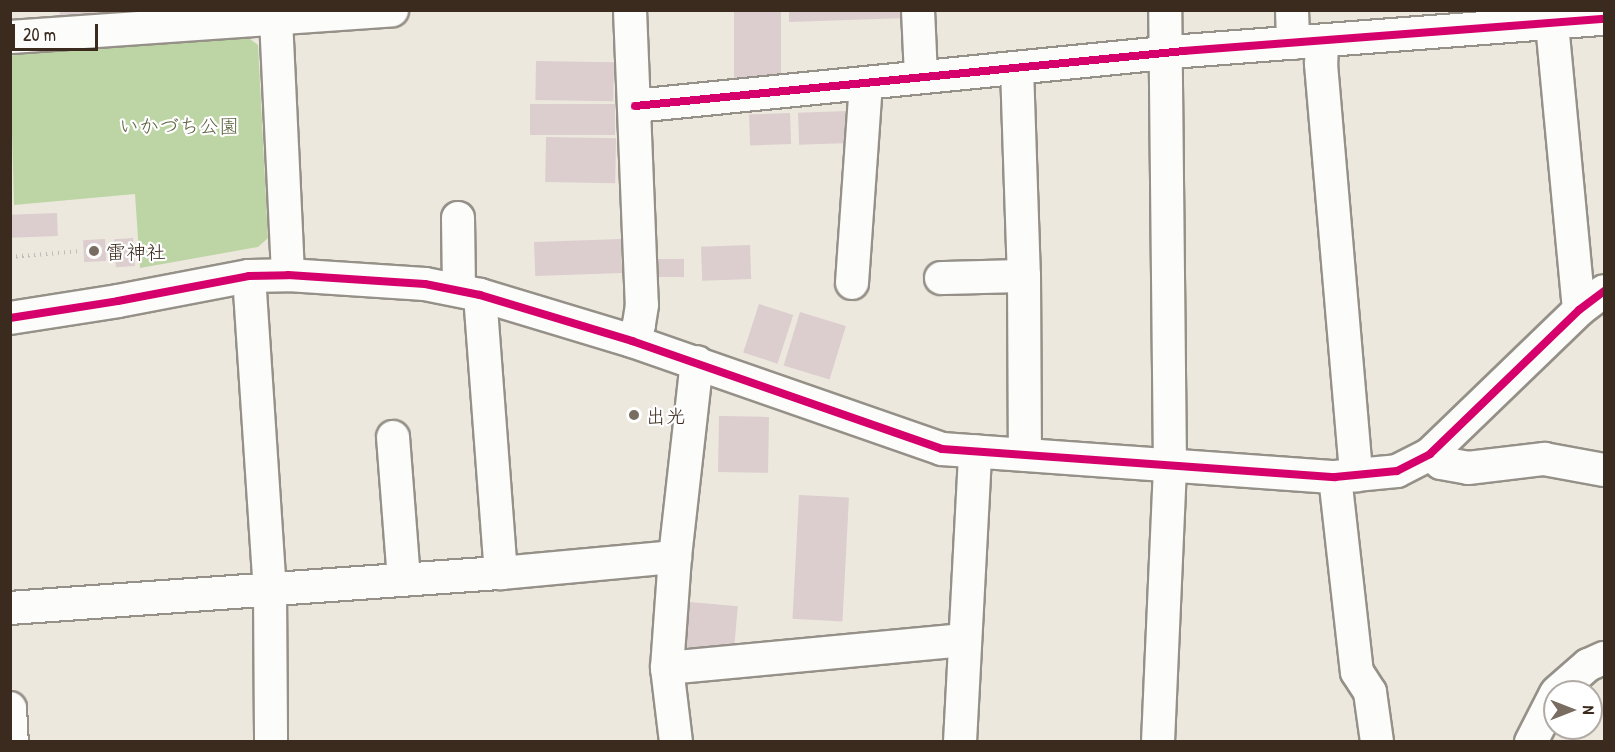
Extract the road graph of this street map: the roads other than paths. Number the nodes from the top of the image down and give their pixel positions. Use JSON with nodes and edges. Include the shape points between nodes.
{"nodes":[{"id":1,"x":392,"y":10,"type":"edge"},
{"id":2,"x":630,"y":10,"type":"edge"},
{"id":3,"x":918,"y":10,"type":"edge"},
{"id":4,"x":1166,"y":10,"type":"edge"},
{"id":5,"x":1292,"y":10,"type":"edge"},
{"id":6,"x":321,"y":13,"type":"edge"},
{"id":7,"x":276,"y":19,"type":"junction"},
{"id":8,"x":1470,"y":19,"type":"edge"},
{"id":9,"x":1605,"y":19,"type":"edge"},
{"id":10,"x":1552,"y":24,"type":"junction"},
{"id":11,"x":10,"y":37,"type":"edge"},
{"id":12,"x":1308,"y":42,"type":"junction"},
{"id":13,"x":1166,"y":52,"type":"junction"},
{"id":14,"x":1017,"y":68,"type":"junction"},
{"id":15,"x":921,"y":77,"type":"junction"},
{"id":16,"x":866,"y":84,"type":"junction"},
{"id":17,"x":635,"y":106,"type":"junction"},
{"id":18,"x":458,"y":218,"type":"dead end"},
{"id":19,"x":288,"y":275,"type":"junction"},
{"id":20,"x":249,"y":276,"type":"junction"},
{"id":21,"x":1024,"y":276,"type":"junction"},
{"id":22,"x":941,"y":278,"type":"dead end"},
{"id":23,"x":852,"y":283,"type":"dead end"},
{"id":24,"x":1605,"y":291,"type":"edge"},
{"id":25,"x":469,"y":292,"type":"junction"},
{"id":26,"x":1579,"y":310,"type":"junction"},
{"id":27,"x":10,"y":318,"type":"edge"},
{"id":28,"x":632,"y":341,"type":"junction"},
{"id":29,"x":697,"y":362,"type":"junction"},
{"id":30,"x":393,"y":436,"type":"dead end"},
{"id":31,"x":975,"y":451,"type":"junction"},
{"id":32,"x":1430,"y":454,"type":"junction"},
{"id":33,"x":1025,"y":455,"type":"junction"},
{"id":34,"x":1170,"y":466,"type":"junction"},
{"id":35,"x":1605,"y":470,"type":"edge"},
{"id":36,"x":1345,"y":476,"type":"junction"},
{"id":37,"x":675,"y":557,"type":"junction"},
{"id":38,"x":501,"y":573,"type":"junction"},
{"id":39,"x":404,"y":580,"type":"junction"},
{"id":40,"x":270,"y":591,"type":"junction"},
{"id":41,"x":10,"y":608,"type":"edge"},
{"id":42,"x":964,"y":640,"type":"junction"},
{"id":43,"x":1605,"y":658,"type":"edge"},
{"id":44,"x":667,"y":668,"type":"junction"},
{"id":45,"x":1571,"y":680,"type":"edge"},
{"id":46,"x":10,"y":708,"type":"edge"},
{"id":47,"x":1543,"y":718,"type":"edge"},
{"id":48,"x":12,"y":741,"type":"edge"},
{"id":49,"x":271,"y":741,"type":"edge"},
{"id":50,"x":676,"y":741,"type":"edge"},
{"id":51,"x":960,"y":741,"type":"edge"},
{"id":52,"x":1158,"y":741,"type":"edge"},
{"id":53,"x":1377,"y":741,"type":"edge"},
{"id":54,"x":1531,"y":741,"type":"edge"}],
"edges":[{"from":1,"to":6,"type":"street"},
{"from":2,"to":17,"type":"street"},
{"from":3,"to":15,"type":"street"},
{"from":4,"to":13,"type":"street"},
{"from":5,"to":12,"type":"street"},
{"from":6,"to":7,"type":"street"},
{"from":7,"to":11,"type":"street"},
{"from":7,"to":19,"type":"street"},
{"from":8,"to":10,"type":"street"},
{"from":8,"to":12,"type":"street"},
{"from":9,"to":10,"type":"street"},
{"from":10,"to":26,"type":"street"},
{"from":12,"to":13,"type":"street"},
{"from":12,"to":36,"type":"street","via":[[1321,64]]},
{"from":13,"to":14,"type":"street"},
{"from":13,"to":34,"type":"street"},
{"from":14,"to":15,"type":"street"},
{"from":14,"to":21,"type":"street"},
{"from":15,"to":16,"type":"street"},
{"from":16,"to":17,"type":"street"},
{"from":16,"to":23,"type":"street"},
{"from":17,"to":28,"type":"street","via":[[642,305]]},
{"from":18,"to":25,"type":"street"},
{"from":19,"to":20,"type":"street"},
{"from":19,"to":25,"type":"street","via":[[425,284]]},
{"from":20,"to":27,"type":"street"},
{"from":20,"to":40,"type":"street"},
{"from":21,"to":22,"type":"street"},
{"from":21,"to":33,"type":"street"},
{"from":24,"to":26,"type":"street"},
{"from":25,"to":28,"type":"street"},
{"from":25,"to":38,"type":"street"},
{"from":26,"to":32,"type":"street"},
{"from":28,"to":29,"type":"street"},
{"from":29,"to":31,"type":"street","via":[[942,449]]},
{"from":29,"to":37,"type":"street"},
{"from":30,"to":39,"type":"street"},
{"from":31,"to":33,"type":"street"},
{"from":31,"to":42,"type":"street"},
{"from":32,"to":35,"type":"street","via":[[1441,463],[1468,468],[1544,459]]},
{"from":32,"to":36,"type":"street","via":[[1396,471]]},
{"from":33,"to":34,"type":"street"},
{"from":34,"to":36,"type":"street"},
{"from":34,"to":52,"type":"street"},
{"from":36,"to":53,"type":"street","via":[[1357,672],[1370,692]]},
{"from":37,"to":38,"type":"street"},
{"from":37,"to":44,"type":"street"},
{"from":38,"to":39,"type":"street"},
{"from":39,"to":40,"type":"street"},
{"from":40,"to":41,"type":"street"},
{"from":40,"to":49,"type":"street"},
{"from":42,"to":44,"type":"street"},
{"from":42,"to":51,"type":"street"},
{"from":43,"to":45,"type":"street","via":[[1588,665]]},
{"from":44,"to":50,"type":"street"},
{"from":46,"to":48,"type":"street"},
{"from":47,"to":54,"type":"street"}]}
